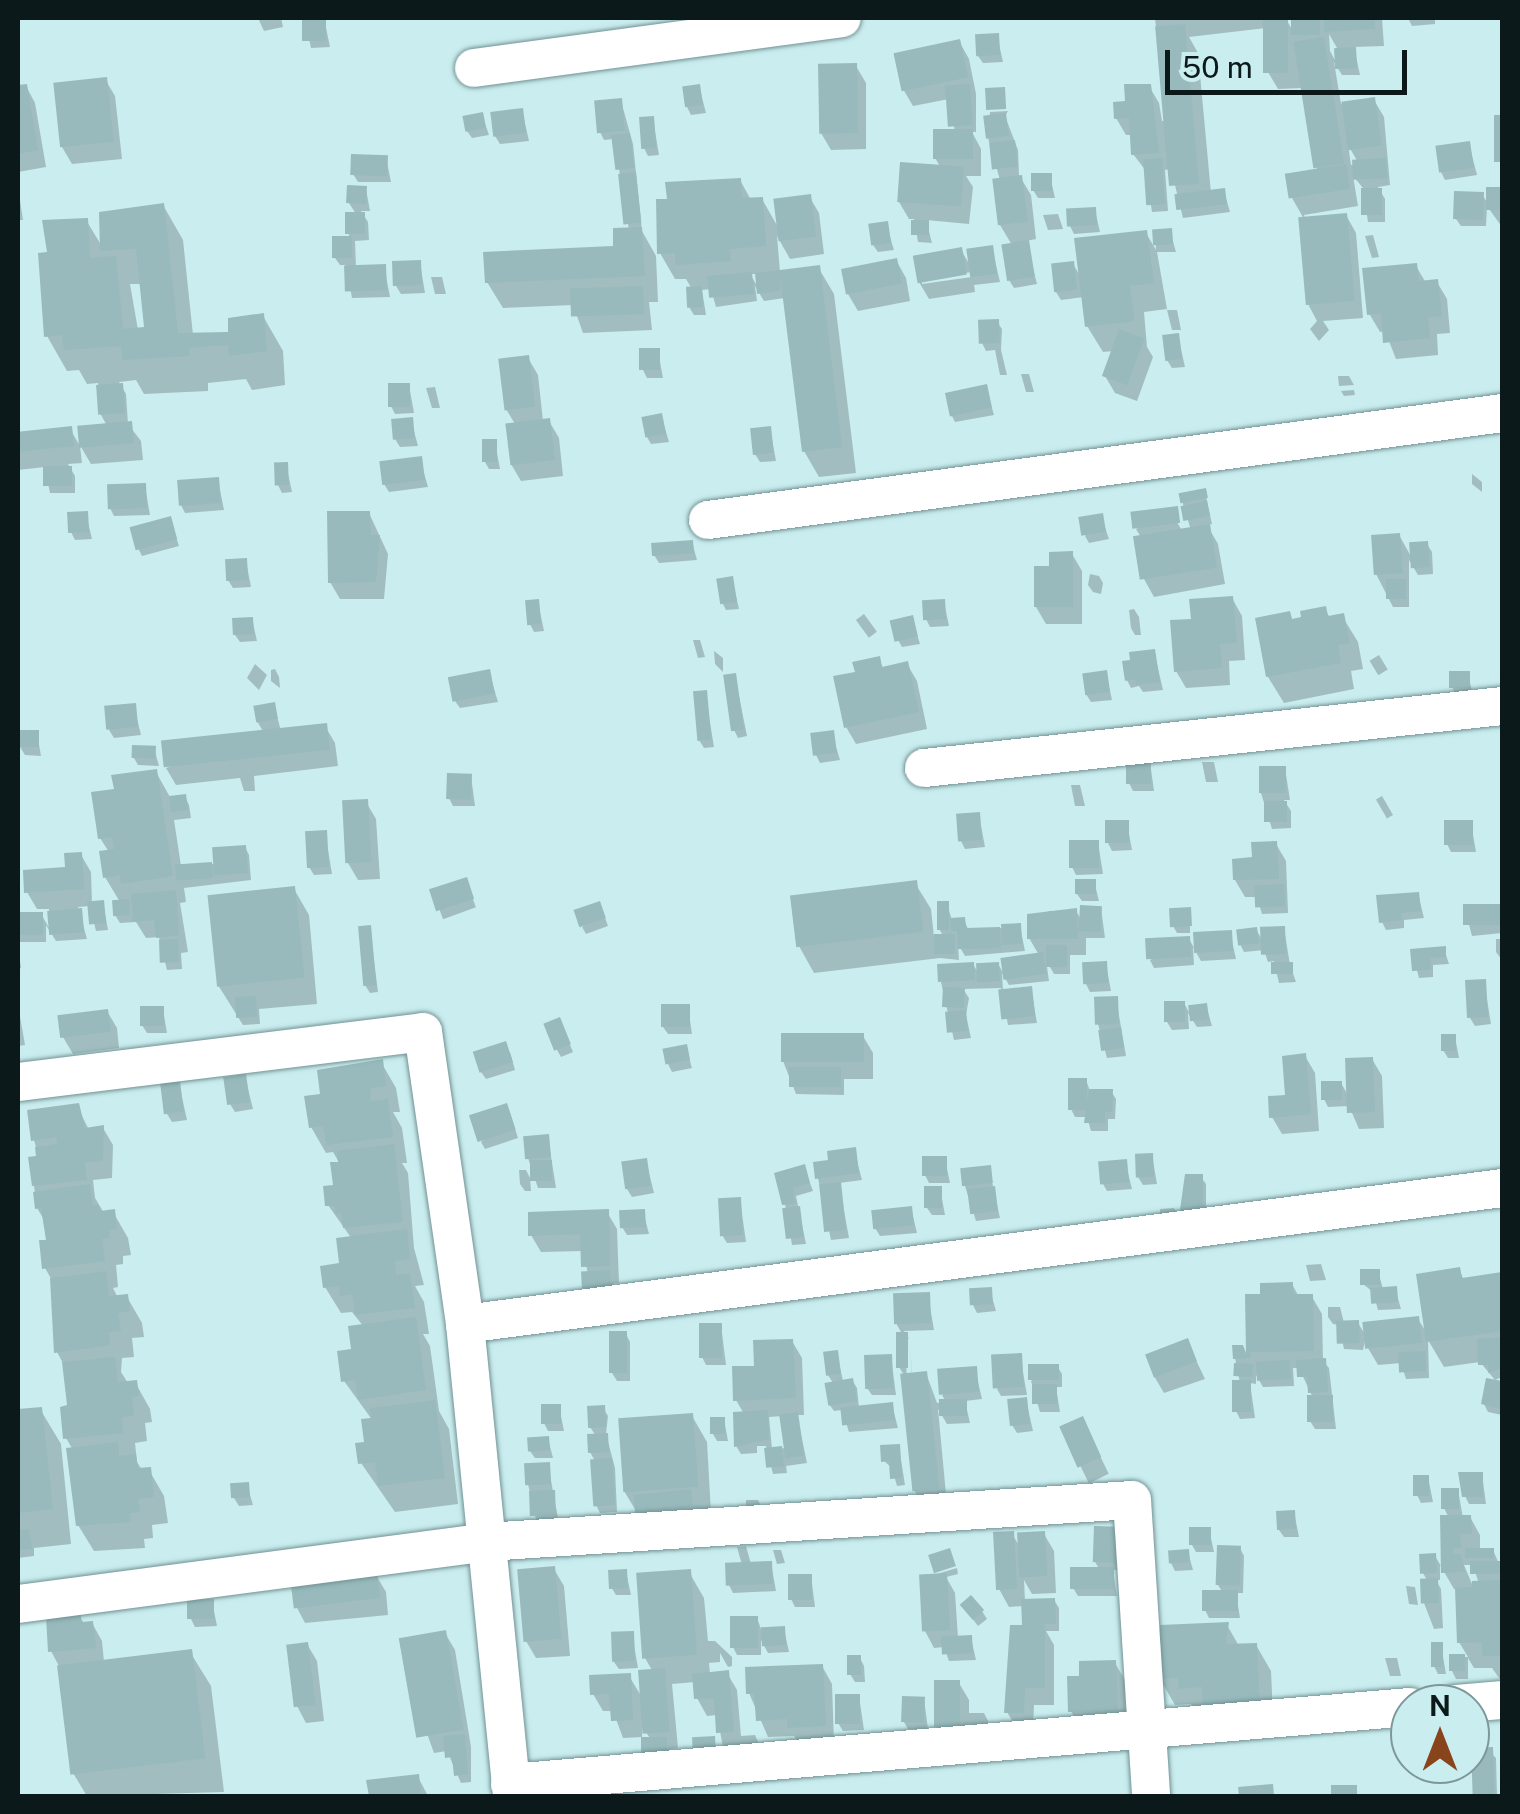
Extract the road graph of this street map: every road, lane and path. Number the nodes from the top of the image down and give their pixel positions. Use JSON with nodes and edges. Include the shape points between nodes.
{"nodes":[{"id":1,"x":842,"y":18,"type":"edge"},
{"id":2,"x":474,"y":68,"type":"dead end"},
{"id":3,"x":1502,"y":414,"type":"edge"},
{"id":4,"x":708,"y":520,"type":"dead end"},
{"id":5,"x":1502,"y":706,"type":"edge"},
{"id":6,"x":924,"y":768,"type":"dead end"},
{"id":7,"x":18,"y":1082,"type":"edge"},
{"id":8,"x":1502,"y":1188,"type":"edge"},
{"id":9,"x":464,"y":1324,"type":"junction"},
{"id":10,"x":486,"y":1542,"type":"junction"},
{"id":11,"x":18,"y":1604,"type":"edge"},
{"id":12,"x":1390,"y":1709,"type":"edge"},
{"id":13,"x":1144,"y":1728,"type":"junction"},
{"id":14,"x":511,"y":1790,"type":"edge"},
{"id":15,"x":1151,"y":1796,"type":"edge"}],
"edges":[{"from":1,"to":2,"type":"street"},
{"from":3,"to":4,"type":"street"},
{"from":5,"to":6,"type":"street"},
{"from":7,"to":9,"type":"street","via":[[423,1032]]},
{"from":8,"to":9,"type":"street"},
{"from":9,"to":10,"type":"street"},
{"from":10,"to":11,"type":"street"},
{"from":10,"to":13,"type":"street","via":[[1132,1500]]},
{"from":10,"to":14,"type":"street"},
{"from":12,"to":13,"type":"street"},
{"from":13,"to":14,"type":"street"},
{"from":13,"to":15,"type":"street"}]}
